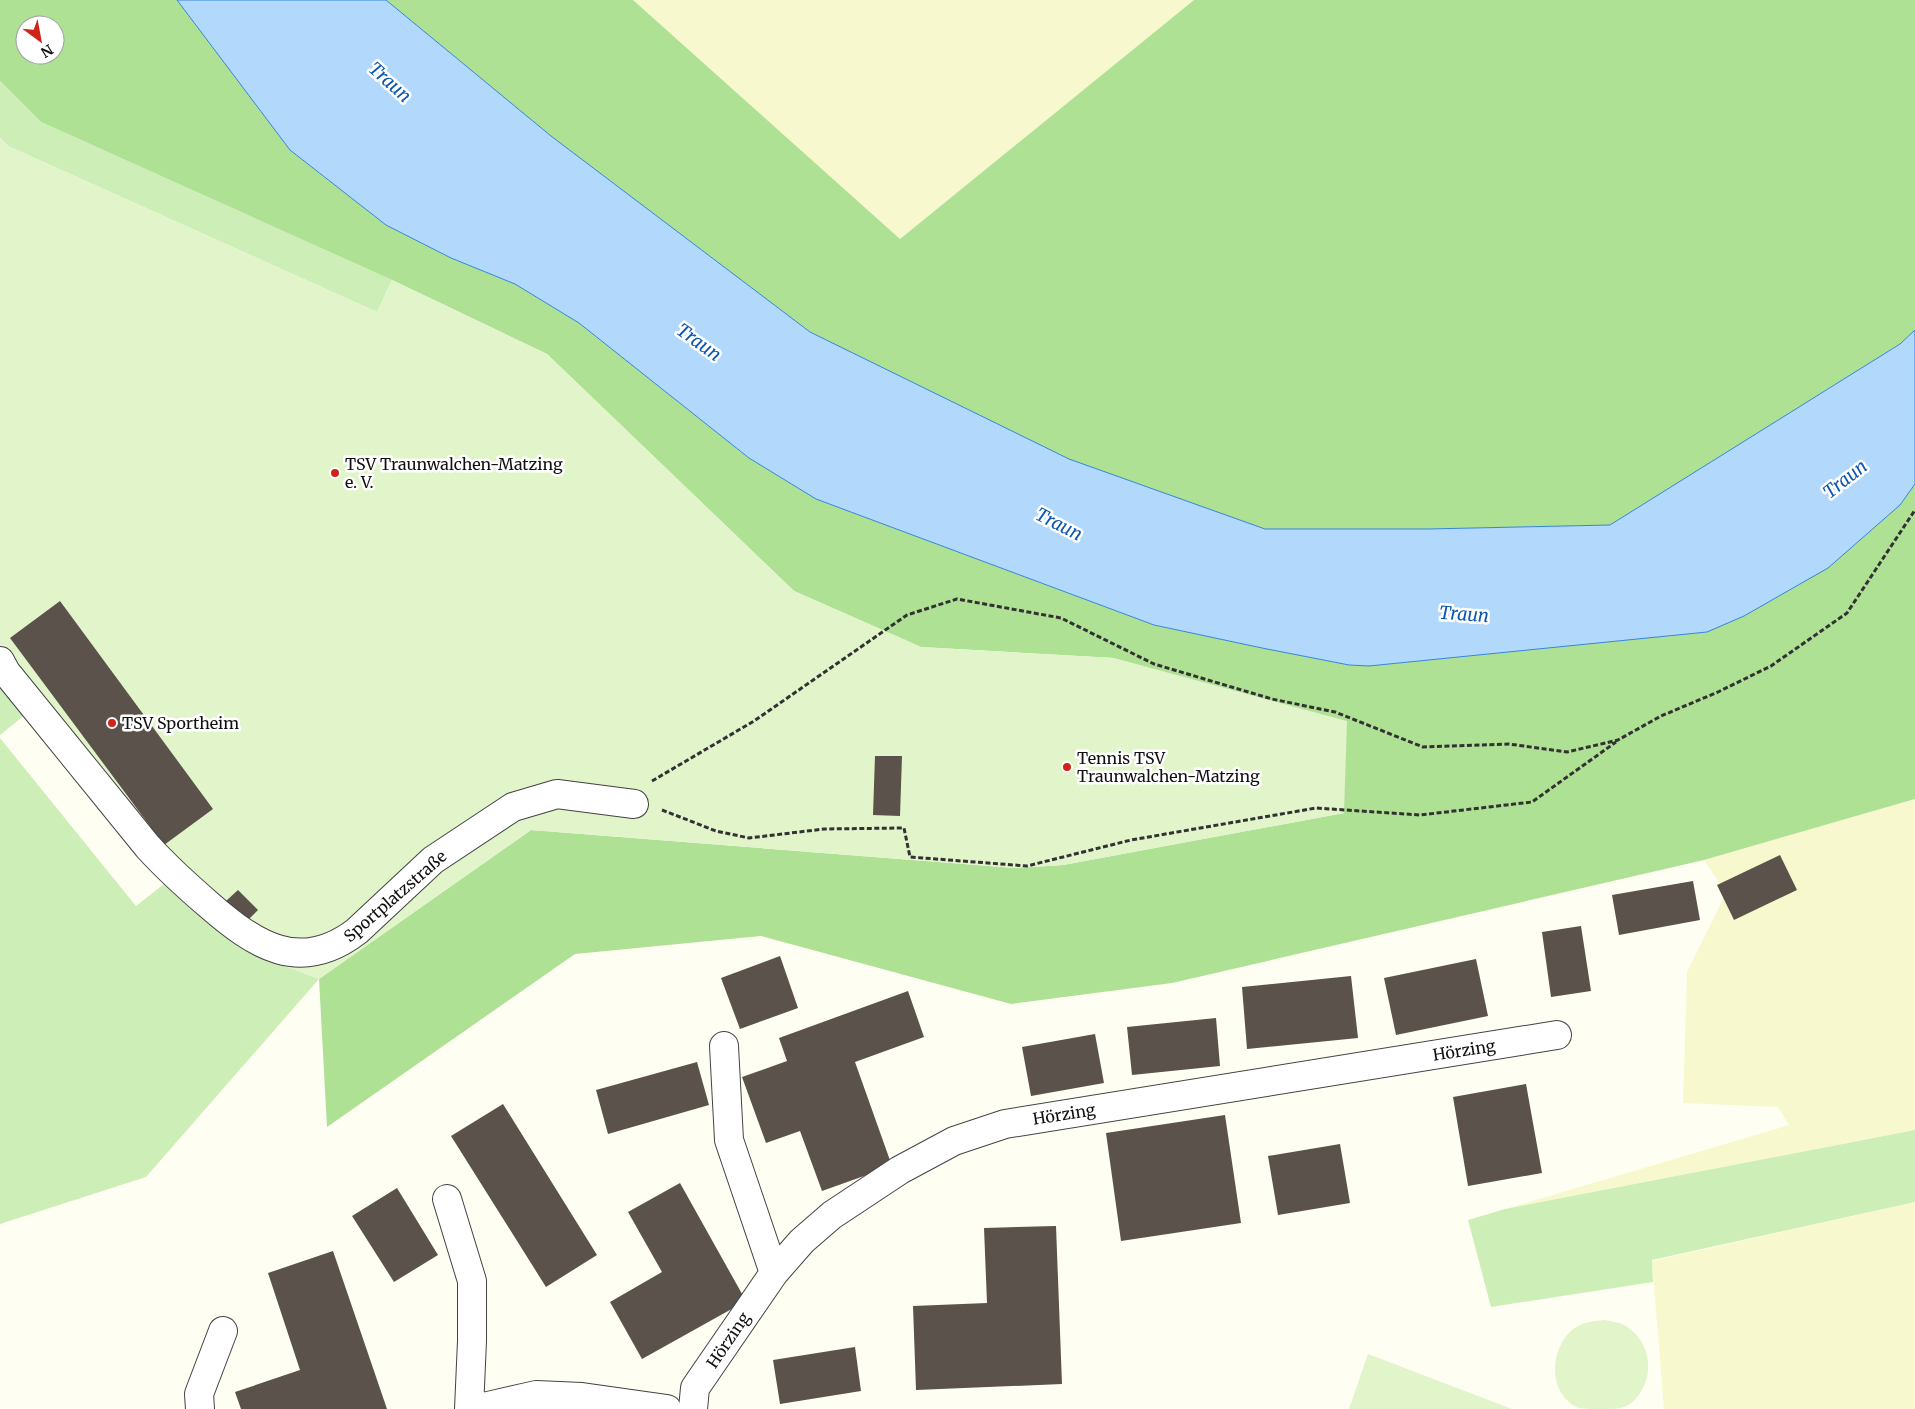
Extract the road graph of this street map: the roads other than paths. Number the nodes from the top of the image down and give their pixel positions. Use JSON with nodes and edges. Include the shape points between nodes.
{"nodes":[{"id":1,"x":0,"y":661,"type":"edge"},
{"id":2,"x":622,"y":802,"type":"road end"},
{"id":3,"x":1557,"y":1036,"type":"dead end"},
{"id":4,"x":724,"y":1046,"type":"dead end"},
{"id":5,"x":447,"y":1199,"type":"dead end"},
{"id":6,"x":774,"y":1273,"type":"junction"},
{"id":7,"x":223,"y":1331,"type":"dead end"},
{"id":8,"x":581,"y":1403,"type":"edge"},
{"id":9,"x":200,"y":1409,"type":"edge"},
{"id":10,"x":469,"y":1409,"type":"edge"},
{"id":11,"x":475,"y":1409,"type":"edge"},
{"id":12,"x":667,"y":1409,"type":"edge"},
{"id":13,"x":693,"y":1409,"type":"edge"}],
"edges":[{"from":1,"to":2,"type":"street","name":"Sportplatzstraße","via":[[165,866],[236,928],[265,945],[286,951],[326,949],[343,941],[433,860],[512,807],[557,794]]},
{"from":3,"to":6,"type":"street","name":"Hörzing","via":[[1005,1124],[954,1141],[900,1170],[832,1215],[802,1241]]},
{"from":4,"to":6,"type":"street","via":[[729,1140]]},
{"from":5,"to":10,"type":"street","via":[[472,1281]]},
{"from":6,"to":13,"type":"street","name":"Hörzing","via":[[695,1388]]},
{"from":7,"to":9,"type":"street","via":[[199,1394]]},
{"from":8,"to":11,"type":"street","via":[[536,1395]]},
{"from":8,"to":12,"type":"street"}]}
